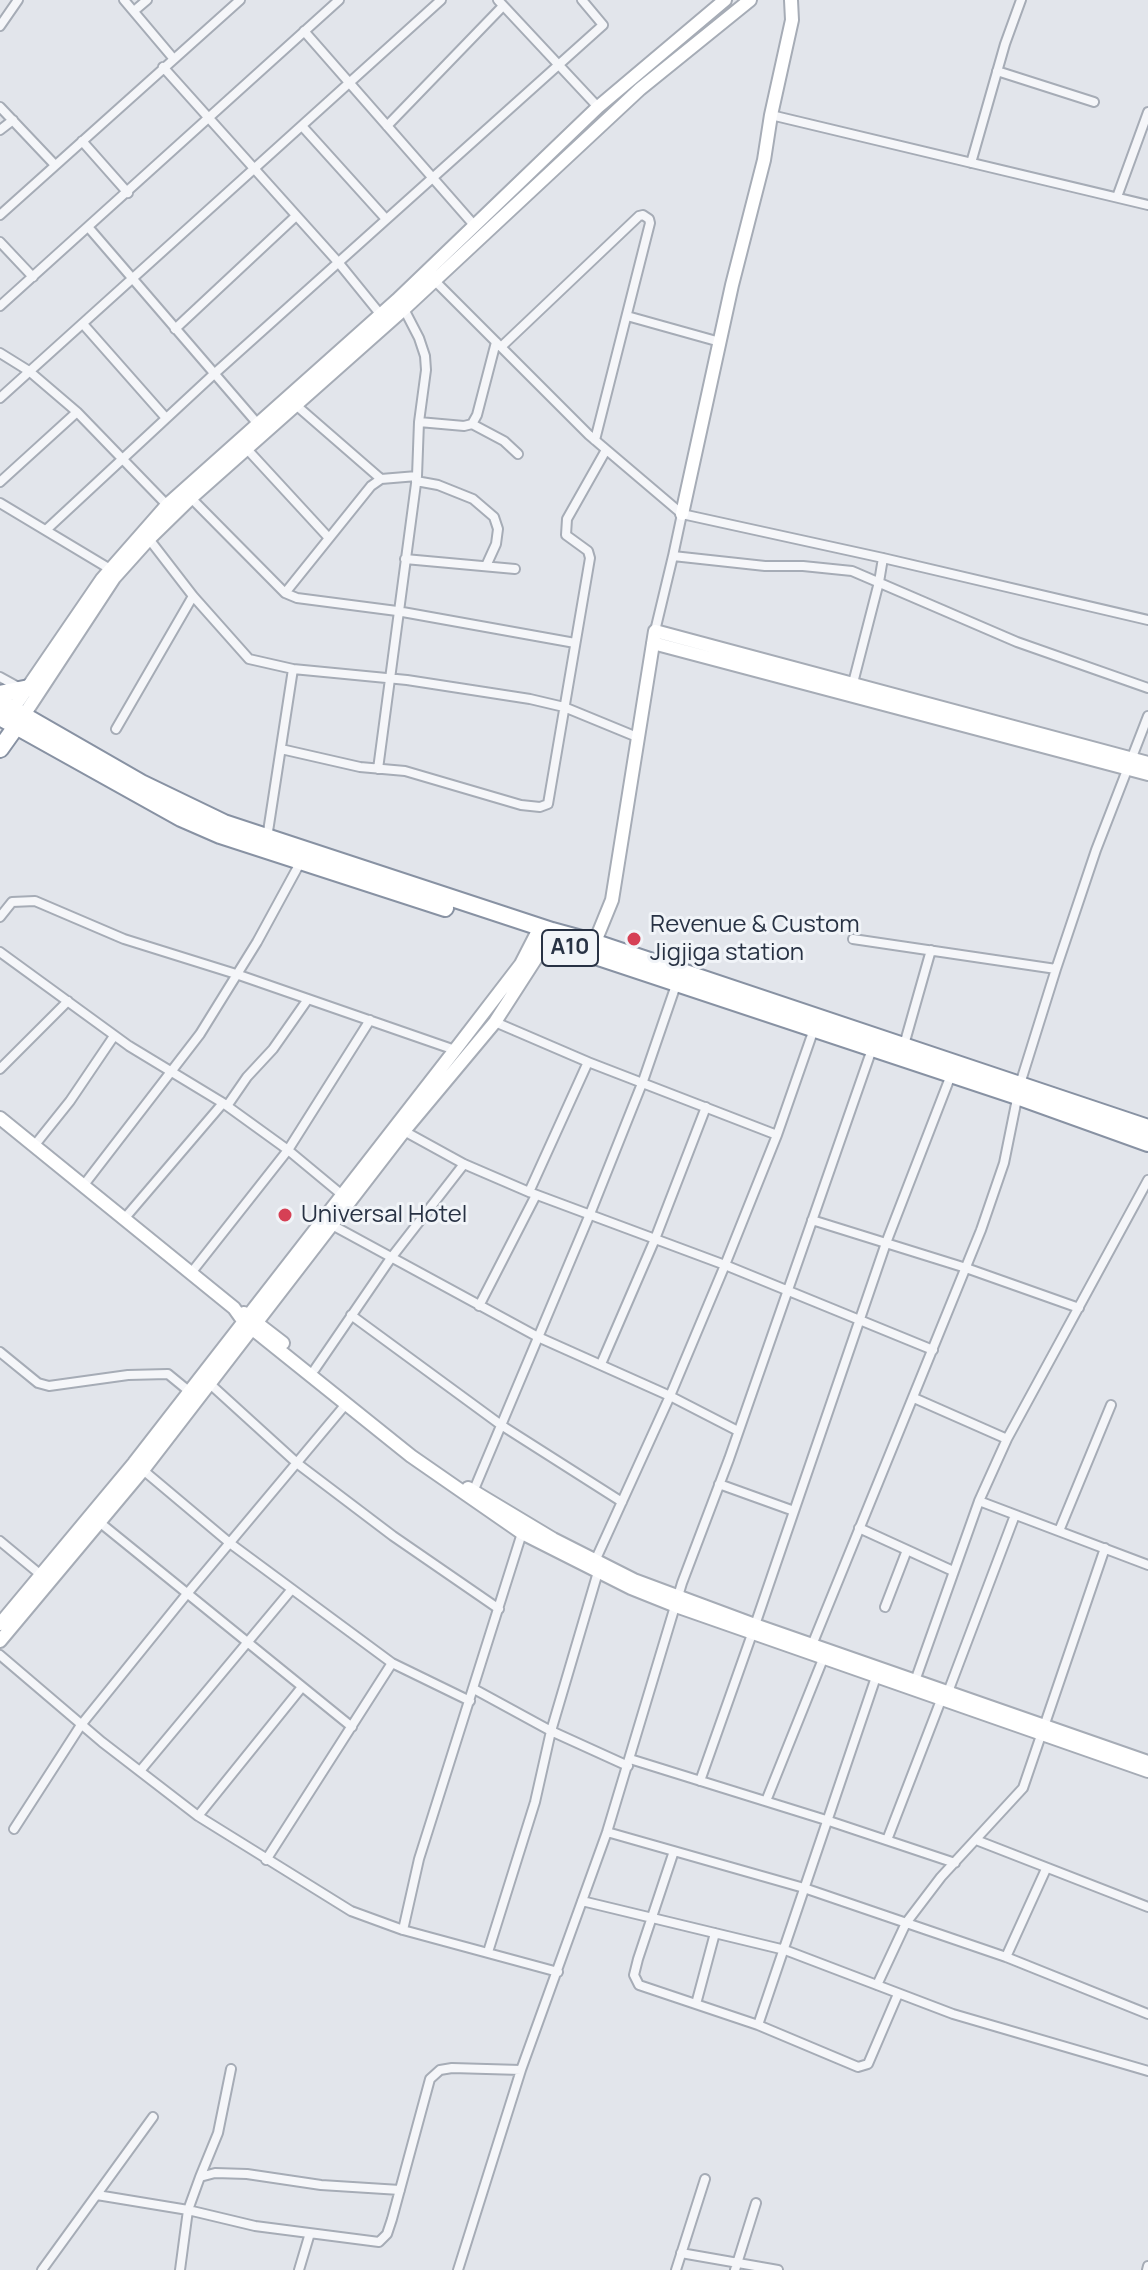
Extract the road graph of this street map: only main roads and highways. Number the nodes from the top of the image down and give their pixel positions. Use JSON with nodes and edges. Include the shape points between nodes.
{"nodes":[{"id":1,"x":725,"y":0,"type":"edge"},
{"id":2,"x":750,"y":0,"type":"edge"},
{"id":3,"x":791,"y":0,"type":"edge"},
{"id":4,"x":430,"y":277,"type":"junction"},
{"id":5,"x":682,"y":514,"type":"road end"},
{"id":6,"x":654,"y":637,"type":"junction"},
{"id":7,"x":26,"y":688,"type":"junction"},
{"id":8,"x":0,"y":694,"type":"edge"},
{"id":9,"x":9,"y":717,"type":"edge"},
{"id":10,"x":0,"y":749,"type":"edge"},
{"id":11,"x":1148,"y":763,"type":"edge"},
{"id":12,"x":1130,"y":764,"type":"junction"},
{"id":13,"x":1148,"y":774,"type":"edge"},
{"id":14,"x":544,"y":934,"type":"junction"},
{"id":15,"x":592,"y":949,"type":"junction"},
{"id":16,"x":1018,"y":1090,"type":"junction"},
{"id":17,"x":0,"y":1118,"type":"edge"},
{"id":18,"x":1148,"y":1128,"type":"edge"},
{"id":19,"x":1148,"y":1143,"type":"edge"},
{"id":20,"x":251,"y":1322,"type":"junction"},
{"id":21,"x":471,"y":1495,"type":"junction"},
{"id":22,"x":95,"y":1519,"type":"junction"},
{"id":23,"x":596,"y":1566,"type":"junction"},
{"id":24,"x":0,"y":1624,"type":"edge"},
{"id":25,"x":754,"y":1629,"type":"junction"},
{"id":26,"x":0,"y":1641,"type":"edge"},
{"id":27,"x":945,"y":1696,"type":"junction"},
{"id":28,"x":1044,"y":1730,"type":"junction"},
{"id":29,"x":1148,"y":1762,"type":"edge"},
{"id":30,"x":1148,"y":1771,"type":"edge"}],
"edges":[{"from":1,"to":4,"type":"main road","via":[[598,107],[474,225]]},
{"from":2,"to":4,"type":"main road","via":[[640,89]]},
{"from":3,"to":5,"type":"main road","via":[[792,20],[764,160]]},
{"from":4,"to":7,"type":"main road","via":[[167,505],[110,569]]},
{"from":4,"to":9,"type":"main road","via":[[404,309],[149,539]]},
{"from":6,"to":12,"type":"main road"},
{"from":6,"to":12,"type":"main road","via":[[853,683]]},
{"from":6,"to":15,"type":"main road","via":[[612,900]]},
{"from":7,"to":8,"type":"highway"},
{"from":7,"to":9,"type":"main road"},
{"from":9,"to":10,"type":"highway"},
{"from":9,"to":14,"type":"highway","number":"A10","via":[[210,817]]},
{"from":9,"to":14,"type":"highway","number":"A10","via":[[181,818],[220,835]]},
{"from":11,"to":12,"type":"main road"},
{"from":12,"to":13,"type":"main road"},
{"from":14,"to":15,"type":"highway","number":"A10"},
{"from":14,"to":20,"type":"main road","via":[[341,1194]]},
{"from":14,"to":20,"type":"main road","via":[[495,1022]]},
{"from":15,"to":16,"type":"highway","number":"A10","via":[[904,1045]]},
{"from":15,"to":16,"type":"highway","number":"A10","via":[[676,985],[951,1075]]},
{"from":16,"to":18,"type":"highway","number":"A10"},
{"from":16,"to":19,"type":"highway","number":"A10"},
{"from":17,"to":20,"type":"main road"},
{"from":20,"to":21,"type":"main road"},
{"from":20,"to":21,"type":"main road","via":[[346,1404]]},
{"from":20,"to":22,"type":"main road","via":[[190,1392]]},
{"from":20,"to":22,"type":"main road","via":[[143,1470]]},
{"from":21,"to":23,"type":"main road"},
{"from":21,"to":23,"type":"main road","via":[[522,1533]]},
{"from":22,"to":24,"type":"main road"},
{"from":22,"to":26,"type":"main road"},
{"from":23,"to":25,"type":"main road"},
{"from":25,"to":27,"type":"main road","via":[[823,1659]]},
{"from":25,"to":27,"type":"main road","via":[[915,1681]]},
{"from":27,"to":28,"type":"main road"},
{"from":28,"to":29,"type":"main road"},
{"from":28,"to":30,"type":"main road"}]}
